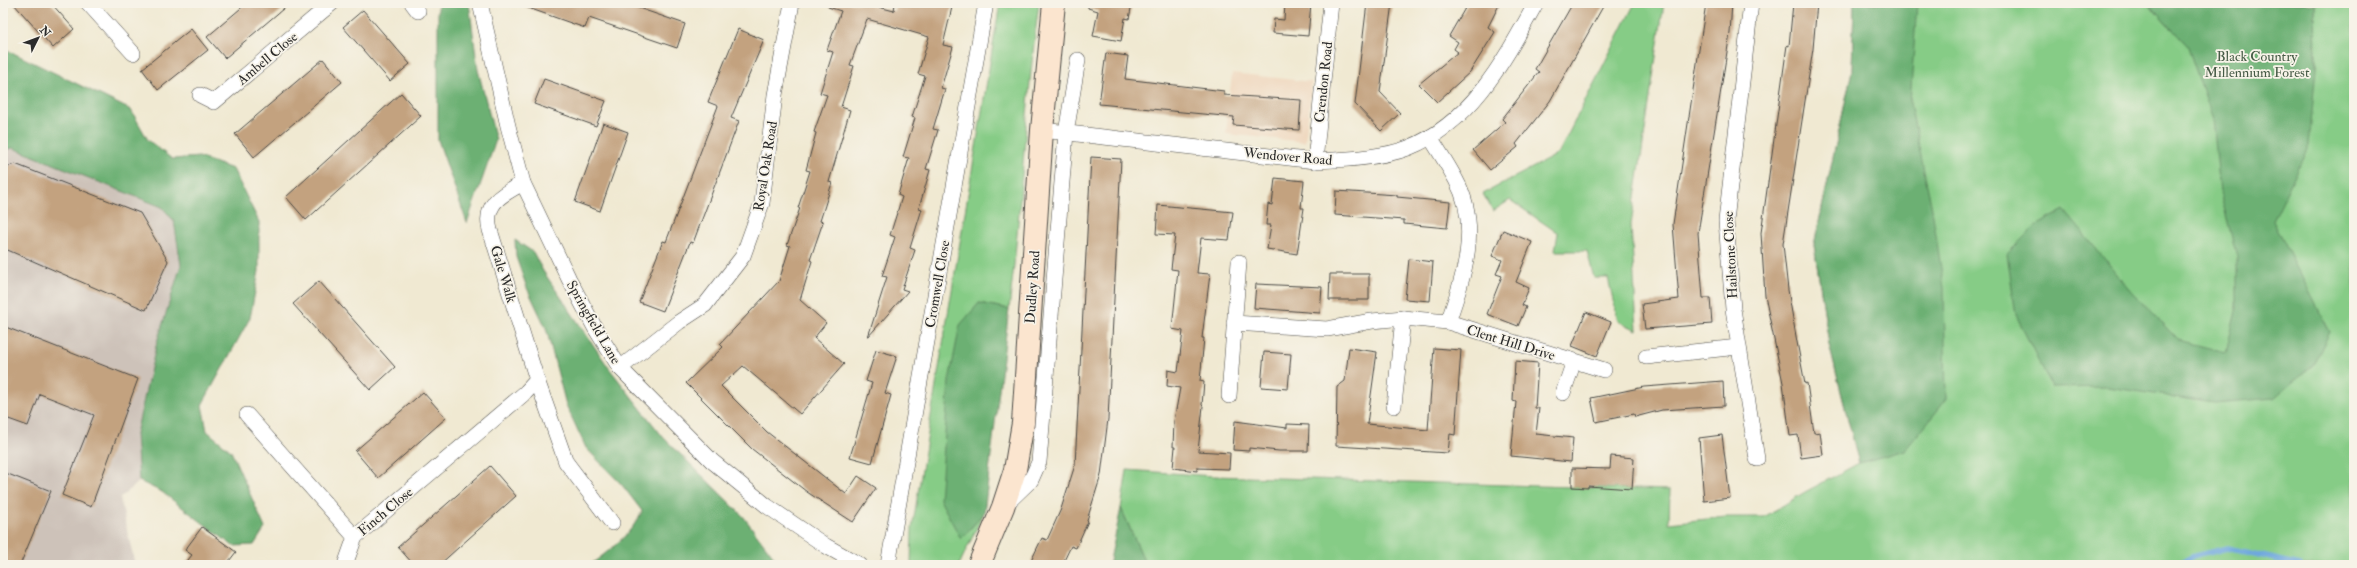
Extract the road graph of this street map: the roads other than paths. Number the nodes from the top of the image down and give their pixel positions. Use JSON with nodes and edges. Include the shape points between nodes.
{"nodes":[{"id":1,"x":88,"y":3,"type":"edge"},
{"id":2,"x":332,"y":3,"type":"edge"},
{"id":3,"x":480,"y":3,"type":"edge"},
{"id":4,"x":792,"y":3,"type":"edge"},
{"id":5,"x":986,"y":3,"type":"edge"},
{"id":6,"x":1054,"y":3,"type":"edge"},
{"id":7,"x":1331,"y":3,"type":"edge"},
{"id":8,"x":1536,"y":3,"type":"edge"},
{"id":9,"x":1751,"y":3,"type":"edge"},
{"id":10,"x":133,"y":53,"type":"dead end"},
{"id":11,"x":1078,"y":60,"type":"dead end"},
{"id":12,"x":200,"y":95,"type":"dead end"},
{"id":13,"x":1042,"y":130,"type":"junction"},
{"id":14,"x":1066,"y":133,"type":"junction"},
{"id":15,"x":1430,"y":138,"type":"junction"},
{"id":16,"x":1315,"y":160,"type":"junction"},
{"id":17,"x":523,"y":182,"type":"junction"},
{"id":18,"x":1239,"y":262,"type":"dead end"},
{"id":19,"x":1404,"y":318,"type":"junction"},
{"id":20,"x":1448,"y":322,"type":"junction"},
{"id":21,"x":1234,"y":323,"type":"junction"},
{"id":22,"x":1738,"y":347,"type":"junction"},
{"id":23,"x":1646,"y":357,"type":"dead end"},
{"id":24,"x":1574,"y":361,"type":"junction"},
{"id":25,"x":620,"y":368,"type":"junction"},
{"id":26,"x":1604,"y":370,"type":"dead end"},
{"id":27,"x":537,"y":380,"type":"junction"},
{"id":28,"x":1563,"y":393,"type":"dead end"},
{"id":29,"x":1229,"y":396,"type":"dead end"},
{"id":30,"x":1394,"y":406,"type":"dead end"},
{"id":31,"x":247,"y":415,"type":"dead end"},
{"id":32,"x":1757,"y":459,"type":"dead end"},
{"id":33,"x":1003,"y":507,"type":"junction"},
{"id":34,"x":612,"y":523,"type":"dead end"},
{"id":35,"x":355,"y":537,"type":"junction"},
{"id":36,"x":345,"y":565,"type":"edge"},
{"id":37,"x":860,"y":565,"type":"edge"},
{"id":38,"x":888,"y":565,"type":"edge"},
{"id":39,"x":979,"y":565,"type":"edge"}],
"edges":[{"from":1,"to":10,"type":"street"},
{"from":2,"to":12,"type":"street","name":"Ambell Close","via":[[214,102]]},
{"from":3,"to":17,"type":"street","name":"Springfield Lane"},
{"from":4,"to":25,"type":"street","name":"Royal Oak Road","via":[[775,95],[762,203],[743,256],[705,305]]},
{"from":5,"to":38,"type":"street","name":"Cromwell Close"},
{"from":6,"to":13,"type":"main road","name":"Dudley Road"},
{"from":7,"to":16,"type":"street","name":"Crendon Road"},
{"from":8,"to":15,"type":"street","name":"Wendover Road","via":[[1491,81],[1463,111]]},
{"from":9,"to":22,"type":"street","name":"Hailstone Close","via":[[1726,221]]},
{"from":11,"to":14,"type":"street"},
{"from":13,"to":14,"type":"street","name":"Wendover Road"},
{"from":13,"to":33,"type":"main road","name":"Dudley Road","via":[[1023,423],[1015,470]]},
{"from":14,"to":16,"type":"street","name":"Wendover Road"},
{"from":14,"to":33,"type":"street","via":[[1039,462],[1031,480]]},
{"from":15,"to":16,"type":"street","name":"Wendover Road","via":[[1407,149],[1351,160]]},
{"from":15,"to":20,"type":"street","name":"Clent Hill Drive","via":[[1457,181],[1467,210],[1470,238],[1459,292]]},
{"from":17,"to":25,"type":"street","name":"Springfield Lane","via":[[569,279]]},
{"from":17,"to":27,"type":"street","name":"Gale Walk","via":[[498,197],[489,211],[487,220]]},
{"from":18,"to":21,"type":"street"},
{"from":19,"to":20,"type":"street","name":"Clent Hill Drive"},
{"from":19,"to":21,"type":"street","name":"Clent Hill Drive","via":[[1327,330]]},
{"from":19,"to":30,"type":"street"},
{"from":20,"to":24,"type":"street","name":"Clent Hill Drive"},
{"from":21,"to":29,"type":"street"},
{"from":22,"to":23,"type":"street"},
{"from":22,"to":32,"type":"street","name":"Hailstone Close"},
{"from":24,"to":26,"type":"street","name":"Clent Hill Drive"},
{"from":24,"to":28,"type":"street","name":"Clent Hill Drive"},
{"from":25,"to":37,"type":"street","name":"Springfield Lane","via":[[712,461],[767,506],[826,546]]},
{"from":27,"to":34,"type":"street","name":"Gale Walk","via":[[566,462]]},
{"from":27,"to":35,"type":"street","name":"Finch Close"},
{"from":31,"to":35,"type":"street","name":"Finch Close"},
{"from":33,"to":39,"type":"main road","name":"Dudley Road"},
{"from":35,"to":36,"type":"street"}]}
